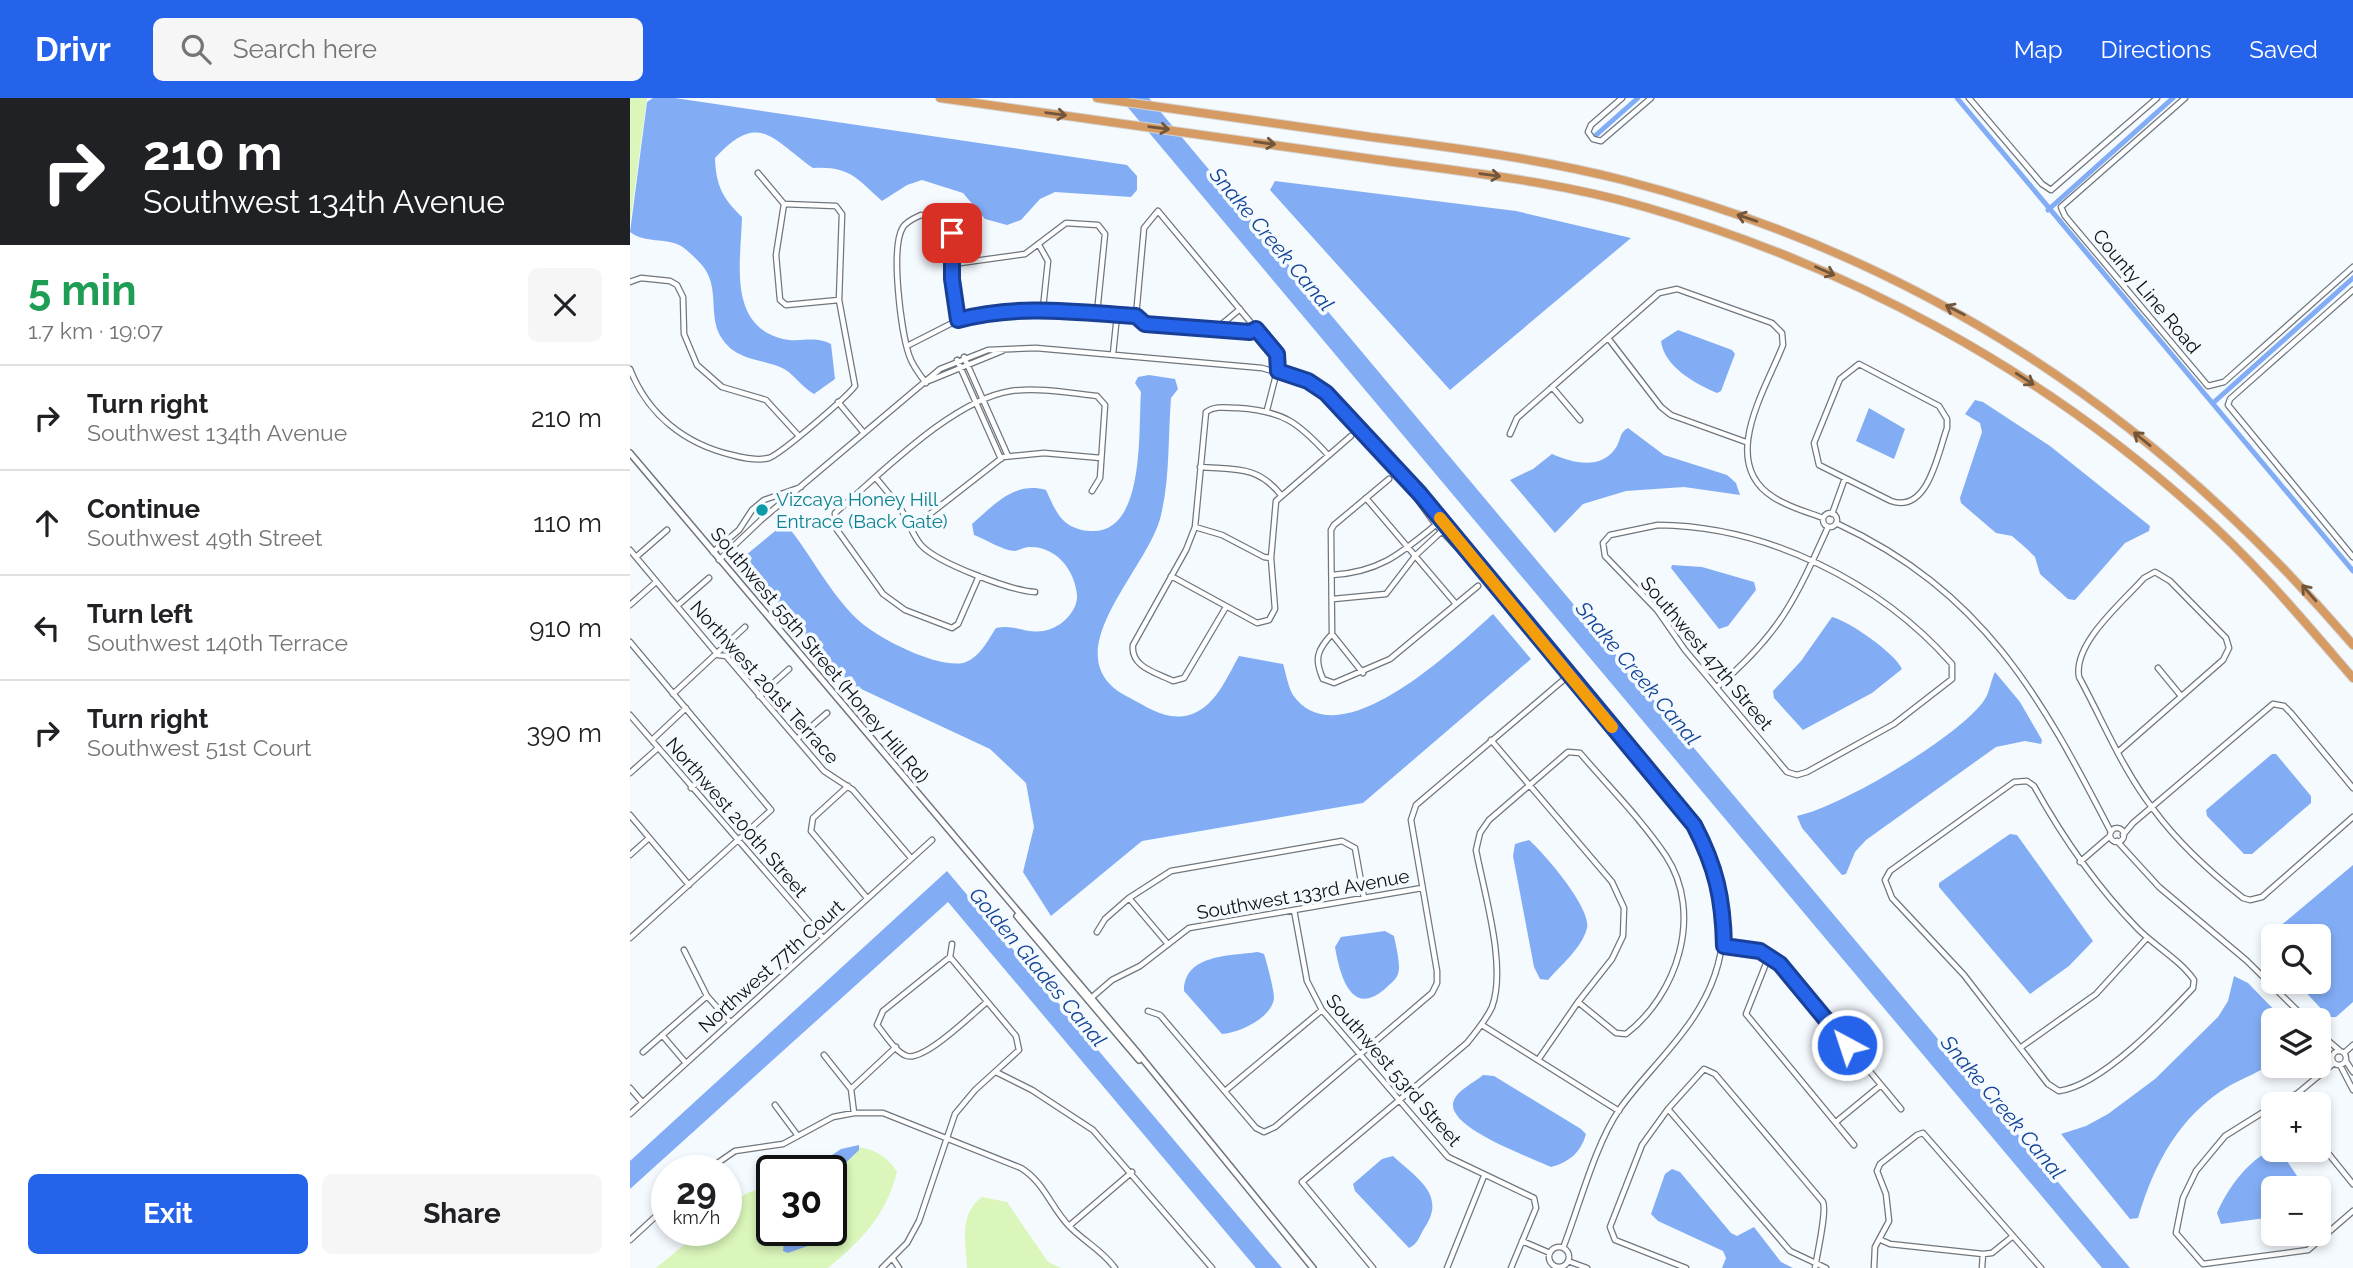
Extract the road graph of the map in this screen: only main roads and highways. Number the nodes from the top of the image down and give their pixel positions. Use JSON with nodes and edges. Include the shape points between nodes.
{"nodes":[{"id":1,"x":940,"y":98,"type":"edge"},
{"id":2,"x":1100,"y":98,"type":"edge"},
{"id":3,"x":2353,"y":645,"type":"edge"},
{"id":4,"x":2353,"y":678,"type":"edge"}],
"edges":[{"from":1,"to":4,"type":"highway","one_way":true,"via":[[1512,177],[1712,227],[1792,257],[1881,296],[1987,354],[2137,460],[2246,558]]},
{"from":3,"to":2,"type":"highway","one_way":true,"via":[[2244,526],[2132,431],[1970,319],[1870,267],[1731,213],[1621,179],[1491,153]]}]}
